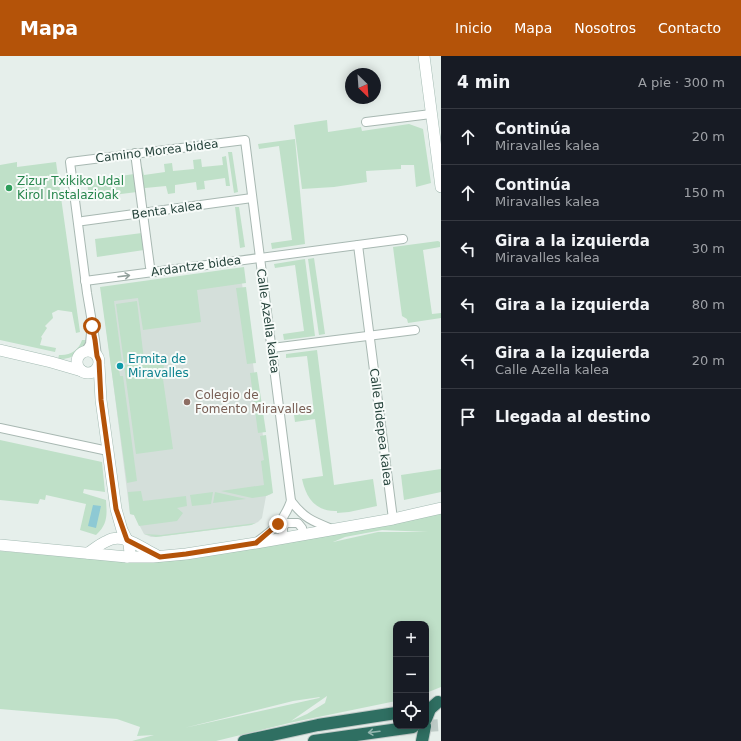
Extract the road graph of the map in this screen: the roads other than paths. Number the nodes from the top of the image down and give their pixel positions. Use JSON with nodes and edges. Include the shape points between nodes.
{"nodes":[{"id":1,"x":424,"y":56,"type":"edge"},
{"id":2,"x":431,"y":114,"type":"junction"},
{"id":3,"x":366,"y":122,"type":"dead end"},
{"id":4,"x":245,"y":140,"type":"joint"},
{"id":5,"x":135,"y":153,"type":"junction"},
{"id":6,"x":441,"y":187,"type":"edge"},
{"id":7,"x":252,"y":198,"type":"junction"},
{"id":8,"x":142,"y":213,"type":"junction"},
{"id":9,"x":83,"y":221,"type":"dead end"},
{"id":10,"x":403,"y":239,"type":"dead end"},
{"id":11,"x":358,"y":245,"type":"junction"},
{"id":12,"x":259,"y":258,"type":"junction"},
{"id":13,"x":150,"y":267,"type":"dead end"},
{"id":14,"x":85,"y":281,"type":"junction"},
{"id":15,"x":92,"y":326,"type":"junction"},
{"id":16,"x":415,"y":330,"type":"dead end"},
{"id":17,"x":369,"y":336,"type":"junction"},
{"id":18,"x":272,"y":348,"type":"junction"},
{"id":19,"x":0,"y":350,"type":"edge"},
{"id":20,"x":82,"y":354,"type":"junction"},
{"id":21,"x":98,"y":360,"type":"junction"},
{"id":22,"x":51,"y":362,"type":"junction"},
{"id":23,"x":85,"y":372,"type":"junction"},
{"id":24,"x":101,"y":400,"type":"junction"},
{"id":25,"x":0,"y":428,"type":"edge"},
{"id":26,"x":108,"y":451,"type":"junction"},
{"id":27,"x":291,"y":501,"type":"junction"},
{"id":28,"x":441,"y":508,"type":"edge"},
{"id":29,"x":116,"y":509,"type":"junction"},
{"id":30,"x":298,"y":510,"type":"junction"},
{"id":31,"x":284,"y":517,"type":"junction"},
{"id":32,"x":393,"y":519,"type":"junction"},
{"id":33,"x":332,"y":529,"type":"junction"},
{"id":34,"x":303,"y":531,"type":"junction"},
{"id":35,"x":283,"y":533,"type":"junction"},
{"id":36,"x":109,"y":540,"type":"junction"},
{"id":37,"x":127,"y":540,"type":"junction"},
{"id":38,"x":256,"y":543,"type":"junction"},
{"id":39,"x":0,"y":545,"type":"edge"},
{"id":40,"x":88,"y":553,"type":"junction"},
{"id":41,"x":110,"y":555,"type":"junction"},
{"id":42,"x":127,"y":557,"type":"junction"},
{"id":43,"x":160,"y":557,"type":"junction"},
{"id":44,"x":440,"y":701,"type":"edge"},
{"id":45,"x":429,"y":705,"type":"edge"},
{"id":46,"x":429,"y":712,"type":"edge"},
{"id":47,"x":393,"y":713,"type":"edge"},
{"id":48,"x":398,"y":729,"type":"edge"},
{"id":49,"x":420,"y":729,"type":"edge"},
{"id":50,"x":244,"y":741,"type":"edge"},
{"id":51,"x":314,"y":741,"type":"edge"},
{"id":52,"x":422,"y":741,"type":"edge"}],
"edges":[{"from":1,"to":2,"type":"street"},
{"from":2,"to":3,"type":"street"},
{"from":2,"to":6,"type":"street"},
{"from":4,"to":5,"type":"street","name":"Camino Morea bidea"},
{"from":4,"to":7,"type":"street","name":"Calle Azella kalea"},
{"from":5,"to":8,"type":"street"},
{"from":5,"to":14,"type":"street","name":"Camino Morea bidea","via":[[70,162]]},
{"from":7,"to":8,"type":"street","name":"Benta kalea"},
{"from":7,"to":12,"type":"street","name":"Calle Azella kalea"},
{"from":8,"to":9,"type":"street","name":"Benta kalea"},
{"from":8,"to":13,"type":"street"},
{"from":10,"to":11,"type":"street","name":"Ardantze bidea"},
{"from":11,"to":12,"type":"street","name":"Ardantze bidea"},
{"from":11,"to":17,"type":"street","name":"Calle Bidepea kalea"},
{"from":14,"to":12,"type":"street","name":"Ardantze bidea","one_way":true},
{"from":12,"to":18,"type":"street","name":"Calle Azella kalea"},
{"from":14,"to":15,"type":"street"},
{"from":15,"to":20,"type":"street","via":[[90,344]]},
{"from":15,"to":21,"type":"street"},
{"from":16,"to":17,"type":"street"},
{"from":17,"to":18,"type":"street"},
{"from":17,"to":32,"type":"street","name":"Calle Bidepea kalea"},
{"from":18,"to":27,"type":"street","name":"Calle Azella kalea"},
{"from":19,"to":22,"type":"street"},
{"from":20,"to":21,"type":"street","via":[[91,352]]},
{"from":20,"to":22,"type":"street","via":[[68,361]]},
{"from":20,"to":23,"type":"street","via":[[78,366]]},
{"from":21,"to":23,"type":"street","via":[[96,370]]},
{"from":21,"to":24,"type":"street"},
{"from":22,"to":23,"type":"street"},
{"from":23,"to":24,"type":"street","via":[[94,380]]},
{"from":24,"to":26,"type":"street"},
{"from":25,"to":26,"type":"street"},
{"from":26,"to":29,"type":"street"},
{"from":27,"to":30,"type":"street"},
{"from":27,"to":31,"type":"street"},
{"from":28,"to":32,"type":"street"},
{"from":29,"to":36,"type":"street"},
{"from":29,"to":37,"type":"street"},
{"from":30,"to":33,"type":"street","via":[[309,520]]},
{"from":30,"to":34,"type":"street"},
{"from":31,"to":35,"type":"street"},
{"from":31,"to":38,"type":"street"},
{"from":32,"to":33,"type":"street"},
{"from":33,"to":34,"type":"street"},
{"from":34,"to":35,"type":"street"},
{"from":35,"to":38,"type":"street"},
{"from":36,"to":37,"type":"street"},
{"from":36,"to":40,"type":"street"},
{"from":36,"to":41,"type":"street"},
{"from":37,"to":42,"type":"street","via":[[130,553]]},
{"from":37,"to":43,"type":"street"},
{"from":38,"to":43,"type":"street"},
{"from":39,"to":40,"type":"street"},
{"from":40,"to":41,"type":"street"},
{"from":41,"to":42,"type":"street"},
{"from":42,"to":43,"type":"street"},
{"from":44,"to":45,"type":"highway"},
{"from":44,"to":46,"type":"highway"},
{"from":47,"to":50,"type":"highway","via":[[318,725]]},
{"from":48,"to":51,"type":"highway","one_way":true},
{"from":49,"to":52,"type":"highway"}]}
